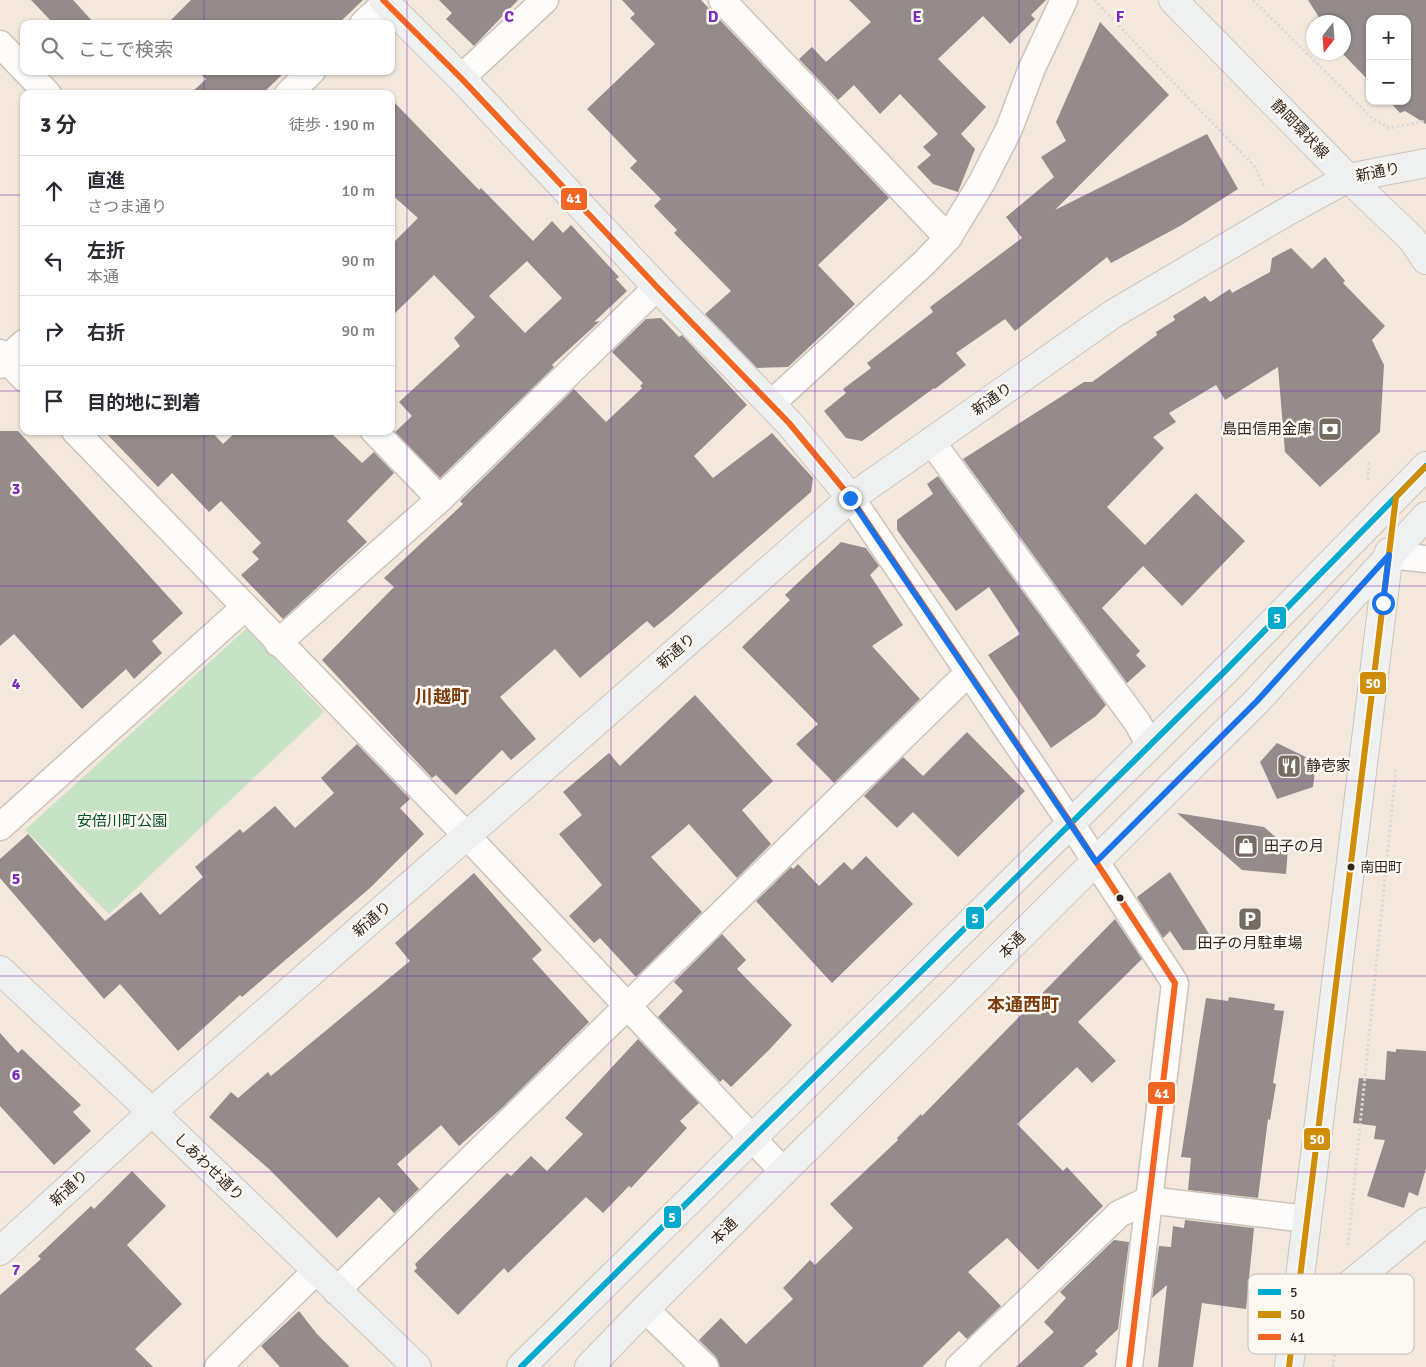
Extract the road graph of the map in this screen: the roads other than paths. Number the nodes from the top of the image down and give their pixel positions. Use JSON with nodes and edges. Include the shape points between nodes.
{"nodes":[{"id":1,"x":545,"y":0,"type":"edge"},
{"id":2,"x":722,"y":0,"type":"edge"},
{"id":3,"x":1064,"y":0,"type":"edge"},
{"id":4,"x":1174,"y":0,"type":"edge"},
{"id":5,"x":384,"y":1,"type":"edge"},
{"id":6,"x":366,"y":20,"type":"edge"},
{"id":7,"x":0,"y":44,"type":"edge"},
{"id":8,"x":20,"y":65,"type":"edge"},
{"id":9,"x":30,"y":75,"type":"edge"},
{"id":10,"x":308,"y":75,"type":"edge"},
{"id":11,"x":460,"y":78,"type":"junction"},
{"id":12,"x":44,"y":90,"type":"edge"},
{"id":13,"x":292,"y":90,"type":"edge"},
{"id":14,"x":1426,"y":163,"type":"edge"},
{"id":15,"x":1348,"y":178,"type":"junction"},
{"id":16,"x":948,"y":238,"type":"junction"},
{"id":17,"x":1426,"y":260,"type":"edge"},
{"id":18,"x":657,"y":287,"type":"junction"},
{"id":19,"x":771,"y":404,"type":"junction"},
{"id":20,"x":79,"y":435,"type":"edge"},
{"id":21,"x":378,"y":435,"type":"edge"},
{"id":22,"x":931,"y":441,"type":"junction"},
{"id":23,"x":1426,"y":466,"type":"edge"},
{"id":24,"x":1396,"y":497,"type":"junction"},
{"id":25,"x":850,"y":498,"type":"junction"},
{"id":26,"x":440,"y":499,"type":"junction"},
{"id":27,"x":1426,"y":516,"type":"edge"},
{"id":28,"x":1389,"y":555,"type":"junction"},
{"id":29,"x":1426,"y":558,"type":"edge"},
{"id":30,"x":244,"y":608,"type":"junction"},
{"id":31,"x":278,"y":643,"type":"junction"},
{"id":32,"x":969,"y":672,"type":"junction"},
{"id":33,"x":1150,"y":745,"type":"junction"},
{"id":34,"x":1070,"y":822,"type":"junction"},
{"id":35,"x":0,"y":827,"type":"edge"},
{"id":36,"x":466,"y":836,"type":"junction"},
{"id":37,"x":1096,"y":862,"type":"junction"},
{"id":38,"x":0,"y":970,"type":"edge"},
{"id":39,"x":628,"y":1006,"type":"junction"},
{"id":40,"x":152,"y":1112,"type":"junction"},
{"id":41,"x":753,"y":1139,"type":"junction"},
{"id":42,"x":784,"y":1172,"type":"junction"},
{"id":43,"x":1148,"y":1200,"type":"junction"},
{"id":44,"x":1307,"y":1219,"type":"junction"},
{"id":45,"x":1426,"y":1222,"type":"edge"},
{"id":46,"x":0,"y":1251,"type":"edge"},
{"id":47,"x":316,"y":1271,"type":"junction"},
{"id":48,"x":1300,"y":1274,"type":"edge"},
{"id":49,"x":1363,"y":1274,"type":"edge"},
{"id":50,"x":336,"y":1291,"type":"junction"},
{"id":51,"x":645,"y":1309,"type":"junction"},
{"id":52,"x":1291,"y":1354,"type":"edge"},
{"id":53,"x":218,"y":1367,"type":"edge"},
{"id":54,"x":417,"y":1367,"type":"edge"},
{"id":55,"x":521,"y":1367,"type":"edge"},
{"id":56,"x":589,"y":1367,"type":"edge"},
{"id":57,"x":705,"y":1367,"type":"edge"},
{"id":58,"x":959,"y":1367,"type":"edge"},
{"id":59,"x":1129,"y":1367,"type":"edge"},
{"id":60,"x":1289,"y":1367,"type":"edge"}],
"edges":[{"from":1,"to":11,"type":"street"},
{"from":2,"to":16,"type":"street"},
{"from":3,"to":16,"type":"street","via":[[1032,68],[1009,129]]},
{"from":4,"to":15,"type":"main road","name":"静岡環状線"},
{"from":5,"to":6,"type":"street"},
{"from":5,"to":11,"type":"main road"},
{"from":7,"to":8,"type":"street"},
{"from":9,"to":12,"type":"street"},
{"from":10,"to":13,"type":"street"},
{"from":11,"to":18,"type":"main road"},
{"from":14,"to":15,"type":"main road","name":"新通り"},
{"from":15,"to":17,"type":"main road","name":"静岡環状線","via":[[1412,239]]},
{"from":15,"to":22,"type":"main road","name":"新通り","via":[[1113,314]]},
{"from":16,"to":19,"type":"street"},
{"from":18,"to":19,"type":"main road"},
{"from":18,"to":26,"type":"street"},
{"from":19,"to":25,"type":"main road"},
{"from":20,"to":30,"type":"street"},
{"from":21,"to":26,"type":"street"},
{"from":22,"to":25,"type":"main road","name":"新通り"},
{"from":22,"to":33,"type":"street","via":[[1138,722]]},
{"from":23,"to":24,"type":"main road"},
{"from":24,"to":28,"type":"main road"},
{"from":24,"to":33,"type":"main road"},
{"from":25,"to":32,"type":"street"},
{"from":25,"to":36,"type":"main road","name":"新通り"},
{"from":26,"to":31,"type":"street"},
{"from":27,"to":28,"type":"main road","name":"本通"},
{"from":28,"to":29,"type":"street"},
{"from":28,"to":37,"type":"main road","name":"本通","via":[[1257,701]]},
{"from":28,"to":44,"type":"main road"},
{"from":30,"to":31,"type":"street"},
{"from":30,"to":35,"type":"street"},
{"from":31,"to":36,"type":"street"},
{"from":32,"to":34,"type":"street"},
{"from":32,"to":39,"type":"street"},
{"from":33,"to":34,"type":"main road"},
{"from":34,"to":37,"type":"street"},
{"from":34,"to":41,"type":"main road"},
{"from":36,"to":39,"type":"street"},
{"from":36,"to":40,"type":"main road","name":"新通り"},
{"from":37,"to":42,"type":"main road","name":"本通"},
{"from":37,"to":43,"type":"street","via":[[1175,983]]},
{"from":38,"to":40,"type":"main road","name":"しあわせ通り"},
{"from":39,"to":41,"type":"street"},
{"from":39,"to":50,"type":"street"},
{"from":40,"to":46,"type":"main road","name":"新通り"},
{"from":40,"to":47,"type":"main road","name":"しあわせ通り"},
{"from":41,"to":42,"type":"street"},
{"from":41,"to":55,"type":"main road"},
{"from":42,"to":51,"type":"main road","name":"本通"},
{"from":43,"to":44,"type":"street"},
{"from":43,"to":58,"type":"street","via":[[1119,1214]]},
{"from":43,"to":59,"type":"street"},
{"from":44,"to":48,"type":"main road"},
{"from":45,"to":49,"type":"main road"},
{"from":47,"to":50,"type":"main road","name":"しあわせ通り"},
{"from":47,"to":53,"type":"street"},
{"from":50,"to":54,"type":"main road","name":"しあわせ通り"},
{"from":51,"to":56,"type":"main road","name":"本通"},
{"from":51,"to":57,"type":"street"},
{"from":52,"to":60,"type":"main road"}]}
